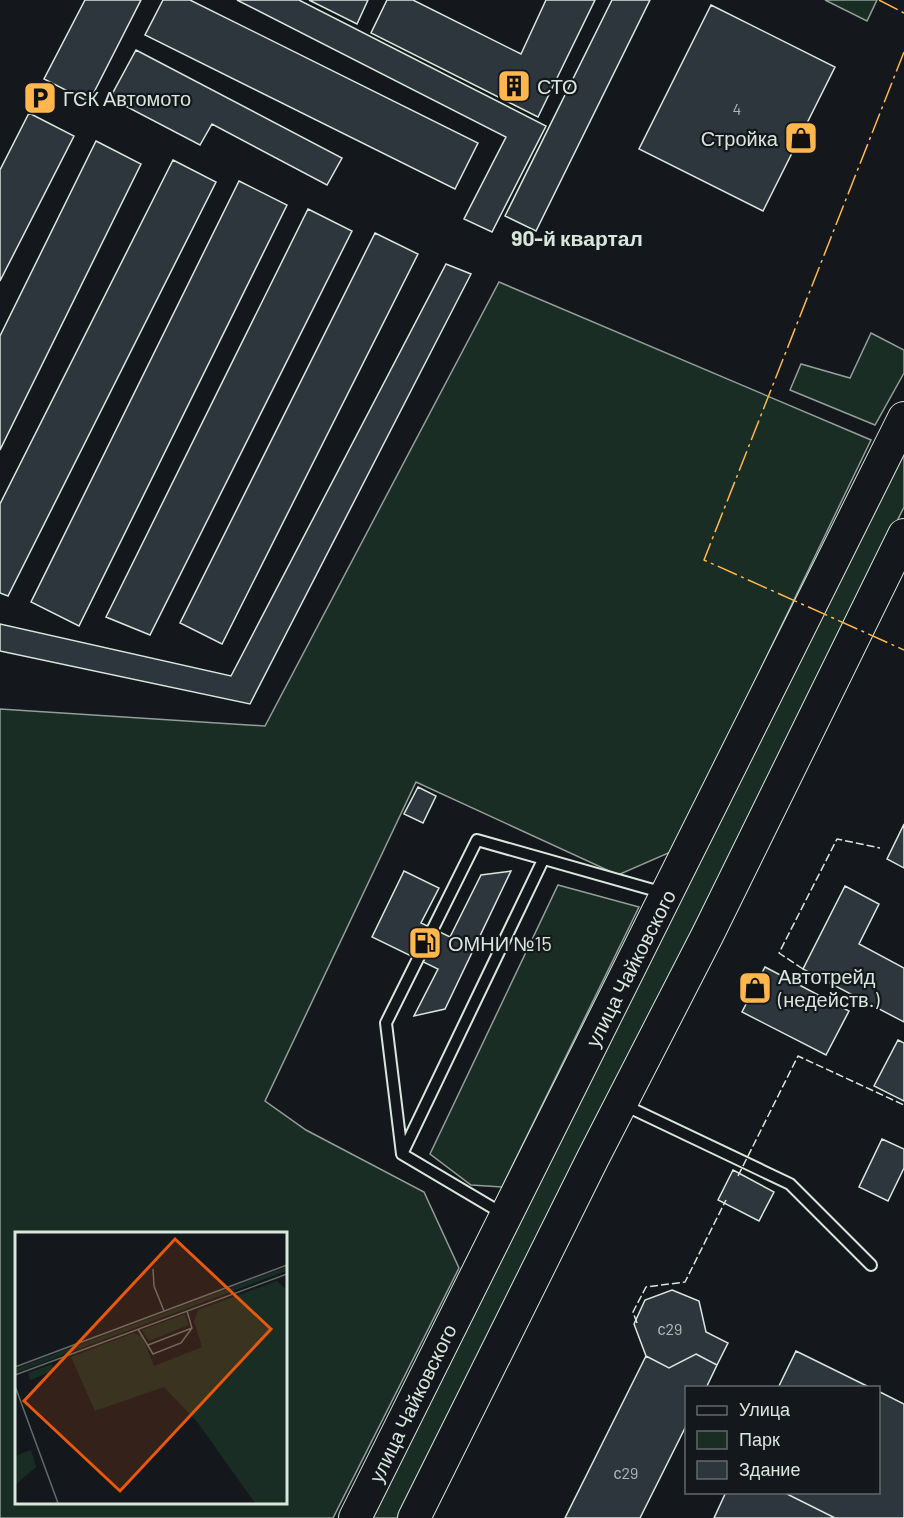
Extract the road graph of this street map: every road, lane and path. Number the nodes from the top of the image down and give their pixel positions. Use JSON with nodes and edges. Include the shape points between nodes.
{"nodes":[{"id":1,"x":904,"y":418,"type":"edge"},
{"id":2,"x":904,"y":535,"type":"edge"},
{"id":3,"x":543,"y":860,"type":"junction"},
{"id":4,"x":667,"y":894,"type":"junction"},
{"id":5,"x":621,"y":1103,"type":"junction"},
{"id":6,"x":402,"y":1154,"type":"junction"},
{"id":7,"x":505,"y":1215,"type":"junction"},
{"id":8,"x":871,"y":1264,"type":"dead end"},
{"id":9,"x":355,"y":1518,"type":"edge"},
{"id":10,"x":414,"y":1518,"type":"edge"}],
"edges":[{"from":1,"to":4,"type":"main road","name":"улица Чайковского"},
{"from":2,"to":5,"type":"main road"},
{"from":3,"to":4,"type":"lane"},
{"from":3,"to":6,"type":"lane"},
{"from":3,"to":6,"type":"lane","via":[[477,840],[386,1023]]},
{"from":4,"to":7,"type":"main road","name":"улица Чайковского"},
{"from":5,"to":8,"type":"lane","via":[[789,1184]]},
{"from":5,"to":10,"type":"main road"},
{"from":6,"to":7,"type":"lane"},
{"from":7,"to":9,"type":"main road","name":"улица Чайковского"}]}
